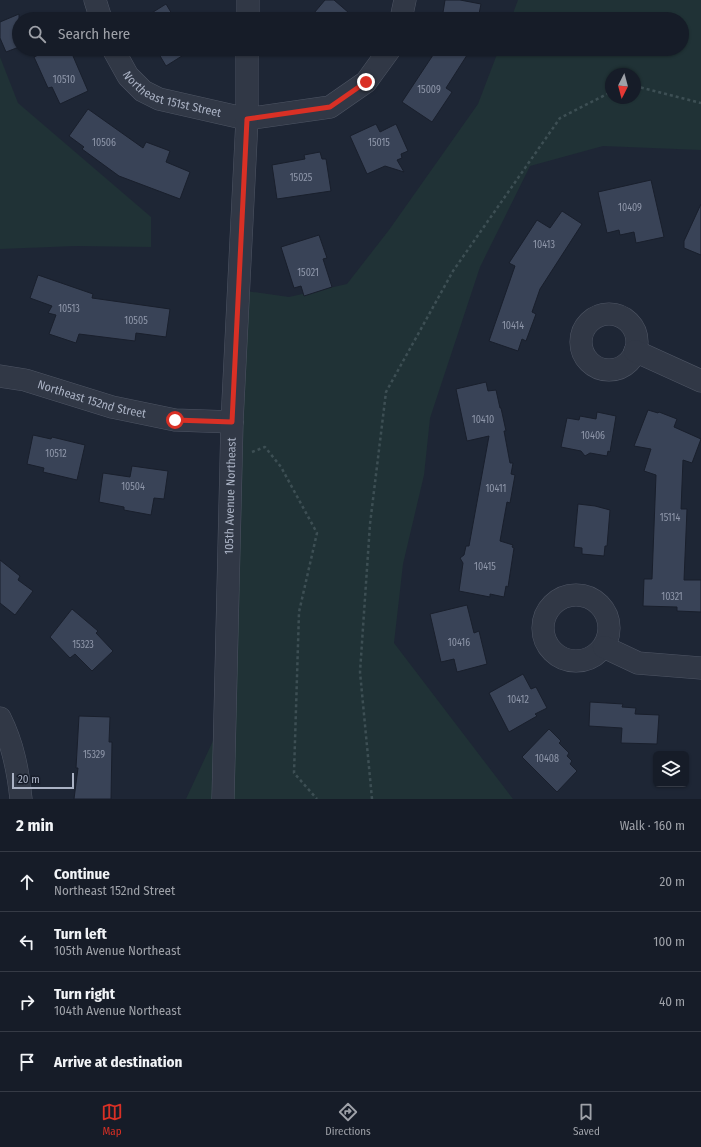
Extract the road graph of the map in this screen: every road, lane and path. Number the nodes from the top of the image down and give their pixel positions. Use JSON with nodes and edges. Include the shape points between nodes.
{"nodes":[{"id":1,"x":95,"y":0,"type":"edge"},
{"id":2,"x":248,"y":0,"type":"edge"},
{"id":3,"x":405,"y":0,"type":"edge"},
{"id":4,"x":99,"y":12,"type":"edge"},
{"id":5,"x":248,"y":12,"type":"edge"},
{"id":6,"x":402,"y":12,"type":"edge"},
{"id":7,"x":117,"y":56,"type":"edge"},
{"id":8,"x":248,"y":56,"type":"edge"},
{"id":9,"x":385,"y":56,"type":"edge"},
{"id":10,"x":641,"y":88,"type":"edge"},
{"id":11,"x":605,"y":95,"type":"edge"},
{"id":12,"x":701,"y":103,"type":"edge"},
{"id":13,"x":247,"y":119,"type":"junction"},
{"id":14,"x":635,"y":351,"type":"dead end"},
{"id":15,"x":0,"y":376,"type":"edge"},
{"id":16,"x":701,"y":381,"type":"edge"},
{"id":17,"x":232,"y":422,"type":"junction"},
{"id":18,"x":231,"y":459,"type":"junction"},
{"id":19,"x":604,"y":647,"type":"dead end"},
{"id":20,"x":701,"y":668,"type":"edge"},
{"id":21,"x":0,"y":718,"type":"edge"},
{"id":22,"x":21,"y":799,"type":"edge"},
{"id":23,"x":223,"y":799,"type":"edge"},
{"id":24,"x":317,"y":799,"type":"edge"},
{"id":25,"x":372,"y":799,"type":"edge"}],
"edges":[{"from":1,"to":4,"type":"street"},
{"from":2,"to":5,"type":"street"},
{"from":3,"to":6,"type":"street"},
{"from":7,"to":13,"type":"street","name":"Northeast 151st Street","via":[[128,76],[143,92],[159,99]]},
{"from":8,"to":13,"type":"street","name":"105th Avenue Northeast"},
{"from":9,"to":13,"type":"street","via":[[366,82],[330,107]]},
{"from":10,"to":12,"type":"path"},
{"from":11,"to":25,"type":"path","via":[[560,118],[453,271],[386,392],[370,524],[360,672]]},
{"from":13,"to":17,"type":"street","name":"105th Avenue Northeast"},
{"from":14,"to":16,"type":"street"},
{"from":15,"to":17,"type":"street","name":"Northeast 152nd Street","via":[[25,380],[112,407],[175,420]]},
{"from":17,"to":18,"type":"street","name":"105th Avenue Northeast"},
{"from":18,"to":23,"type":"street","name":"105th Avenue Northeast"},
{"from":18,"to":24,"type":"path","via":[[265,447],[282,467],[318,533],[299,612],[294,773]]},
{"from":19,"to":20,"type":"street","via":[[638,663]]},
{"from":21,"to":22,"type":"street","via":[[8,734],[19,773]]}]}
